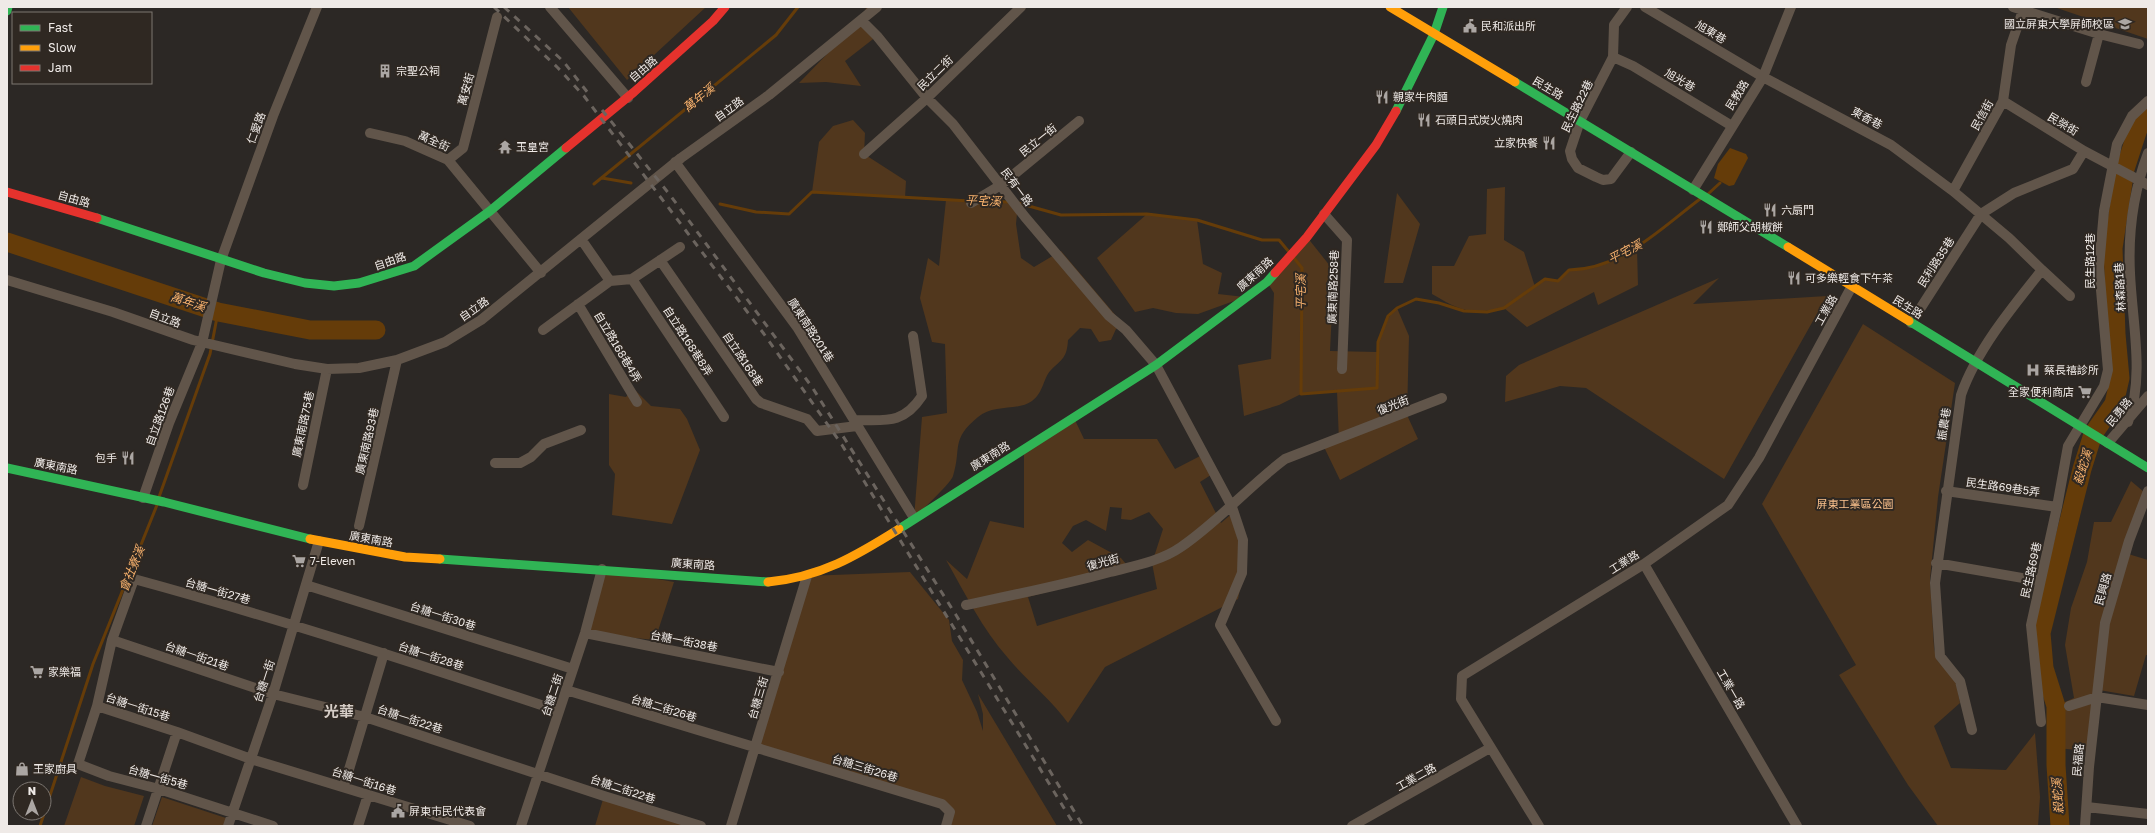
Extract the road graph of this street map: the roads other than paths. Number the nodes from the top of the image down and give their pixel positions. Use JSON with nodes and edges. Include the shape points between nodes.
{"nodes":[{"id":1,"x":8,"y":7,"type":"edge"},
{"id":2,"x":317,"y":7,"type":"edge"},
{"id":3,"x":550,"y":7,"type":"edge"},
{"id":4,"x":725,"y":7,"type":"edge"},
{"id":5,"x":867,"y":7,"type":"edge"},
{"id":6,"x":877,"y":7,"type":"edge"},
{"id":7,"x":1021,"y":7,"type":"edge"},
{"id":8,"x":1390,"y":7,"type":"edge"},
{"id":9,"x":1443,"y":7,"type":"edge"},
{"id":10,"x":1627,"y":7,"type":"edge"},
{"id":11,"x":1646,"y":7,"type":"edge"},
{"id":12,"x":1791,"y":7,"type":"edge"},
{"id":13,"x":2013,"y":7,"type":"edge"},
{"id":14,"x":2024,"y":10,"type":"junction"},
{"id":15,"x":7,"y":12,"type":"edge"},
{"id":16,"x":497,"y":17,"type":"dead end"},
{"id":17,"x":861,"y":20,"type":"junction"},
{"id":18,"x":1434,"y":34,"type":"junction"},
{"id":19,"x":2099,"y":34,"type":"junction"},
{"id":20,"x":2140,"y":44,"type":"dead end"},
{"id":21,"x":1613,"y":57,"type":"junction"},
{"id":22,"x":1763,"y":77,"type":"junction"},
{"id":23,"x":2086,"y":82,"type":"dead end"},
{"id":24,"x":628,"y":98,"type":"junction"},
{"id":25,"x":927,"y":98,"type":"junction"},
{"id":26,"x":2003,"y":101,"type":"junction"},
{"id":27,"x":2148,"y":101,"type":"edge"},
{"id":28,"x":1079,"y":121,"type":"dead end"},
{"id":29,"x":1580,"y":121,"type":"junction"},
{"id":30,"x":1732,"y":126,"type":"junction"},
{"id":31,"x":370,"y":133,"type":"dead end"},
{"id":32,"x":2084,"y":151,"type":"junction"},
{"id":33,"x":1631,"y":152,"type":"junction"},
{"id":34,"x":2148,"y":153,"type":"edge"},
{"id":35,"x":864,"y":154,"type":"dead end"},
{"id":36,"x":448,"y":160,"type":"junction"},
{"id":37,"x":675,"y":162,"type":"junction"},
{"id":38,"x":2113,"y":165,"type":"junction"},
{"id":39,"x":2144,"y":182,"type":"edge"},
{"id":40,"x":1001,"y":185,"type":"junction"},
{"id":41,"x":1693,"y":190,"type":"junction"},
{"id":42,"x":1954,"y":191,"type":"junction"},
{"id":43,"x":7,"y":192,"type":"edge"},
{"id":44,"x":971,"y":203,"type":"dead end"},
{"id":45,"x":490,"y":211,"type":"junction"},
{"id":46,"x":1324,"y":214,"type":"junction"},
{"id":47,"x":1981,"y":214,"type":"junction"},
{"id":48,"x":581,"y":239,"type":"junction"},
{"id":49,"x":680,"y":247,"type":"dead end"},
{"id":50,"x":221,"y":260,"type":"junction"},
{"id":51,"x":660,"y":260,"type":"junction"},
{"id":52,"x":2042,"y":270,"type":"junction"},
{"id":53,"x":541,"y":273,"type":"junction"},
{"id":54,"x":632,"y":279,"type":"junction"},
{"id":55,"x":7,"y":280,"type":"edge"},
{"id":56,"x":610,"y":282,"type":"junction"},
{"id":57,"x":1852,"y":286,"type":"junction"},
{"id":58,"x":2070,"y":296,"type":"dead end"},
{"id":59,"x":578,"y":304,"type":"junction"},
{"id":60,"x":1911,"y":323,"type":"junction"},
{"id":61,"x":543,"y":330,"type":"dead end"},
{"id":62,"x":913,"y":336,"type":"dead end"},
{"id":63,"x":198,"y":342,"type":"junction"},
{"id":64,"x":397,"y":360,"type":"junction"},
{"id":65,"x":1976,"y":363,"type":"junction"},
{"id":66,"x":1156,"y":365,"type":"junction"},
{"id":67,"x":327,"y":369,"type":"junction"},
{"id":68,"x":1342,"y":369,"type":"dead end"},
{"id":69,"x":2148,"y":396,"type":"edge"},
{"id":70,"x":1442,"y":398,"type":"dead end"},
{"id":71,"x":637,"y":402,"type":"dead end"},
{"id":72,"x":724,"y":417,"type":"dead end"},
{"id":73,"x":2128,"y":422,"type":"junction"},
{"id":74,"x":855,"y":423,"type":"junction"},
{"id":75,"x":2079,"y":425,"type":"junction"},
{"id":76,"x":581,"y":430,"type":"dead end"},
{"id":77,"x":2108,"y":443,"type":"junction"},
{"id":78,"x":495,"y":463,"type":"dead end"},
{"id":79,"x":7,"y":468,"type":"edge"},
{"id":80,"x":2148,"y":468,"type":"edge"},
{"id":81,"x":303,"y":485,"type":"dead end"},
{"id":82,"x":1946,"y":491,"type":"junction"},
{"id":83,"x":2148,"y":491,"type":"edge"},
{"id":84,"x":143,"y":498,"type":"junction"},
{"id":85,"x":1232,"y":507,"type":"junction"},
{"id":86,"x":2057,"y":507,"type":"junction"},
{"id":87,"x":914,"y":518,"type":"junction"},
{"id":88,"x":359,"y":526,"type":"dead end"},
{"id":89,"x":319,"y":541,"type":"junction"},
{"id":90,"x":1936,"y":563,"type":"junction"},
{"id":91,"x":1644,"y":564,"type":"junction"},
{"id":92,"x":602,"y":569,"type":"junction"},
{"id":93,"x":807,"y":576,"type":"junction"},
{"id":94,"x":134,"y":579,"type":"joint"},
{"id":95,"x":2040,"y":581,"type":"junction"},
{"id":96,"x":306,"y":585,"type":"junction"},
{"id":97,"x":966,"y":605,"type":"dead end"},
{"id":98,"x":294,"y":627,"type":"junction"},
{"id":99,"x":585,"y":633,"type":"junction"},
{"id":100,"x":112,"y":640,"type":"junction"},
{"id":101,"x":384,"y":653,"type":"junction"},
{"id":102,"x":572,"y":670,"type":"junction"},
{"id":103,"x":778,"y":672,"type":"junction"},
{"id":104,"x":566,"y":690,"type":"junction"},
{"id":105,"x":273,"y":694,"type":"junction"},
{"id":106,"x":2097,"y":697,"type":"junction"},
{"id":107,"x":97,"y":706,"type":"junction"},
{"id":108,"x":2069,"y":706,"type":"dead end"},
{"id":109,"x":2148,"y":706,"type":"edge"},
{"id":110,"x":559,"y":711,"type":"junction"},
{"id":111,"x":365,"y":717,"type":"junction"},
{"id":112,"x":1276,"y":721,"type":"dead end"},
{"id":113,"x":2040,"y":722,"type":"dead end"},
{"id":114,"x":1972,"y":730,"type":"dead end"},
{"id":115,"x":178,"y":732,"type":"junction"},
{"id":116,"x":756,"y":748,"type":"junction"},
{"id":117,"x":1490,"y":748,"type":"junction"},
{"id":118,"x":251,"y":759,"type":"junction"},
{"id":119,"x":538,"y":774,"type":"junction"},
{"id":120,"x":344,"y":786,"type":"junction"},
{"id":121,"x":159,"y":789,"type":"junction"},
{"id":122,"x":368,"y":795,"type":"junction"},
{"id":123,"x":2087,"y":807,"type":"junction"},
{"id":124,"x":232,"y":812,"type":"junction"},
{"id":125,"x":2148,"y":814,"type":"edge"},
{"id":126,"x":146,"y":826,"type":"edge"},
{"id":127,"x":228,"y":826,"type":"edge"},
{"id":128,"x":273,"y":826,"type":"edge"},
{"id":129,"x":358,"y":826,"type":"edge"},
{"id":130,"x":470,"y":826,"type":"edge"},
{"id":131,"x":521,"y":826,"type":"edge"},
{"id":132,"x":701,"y":826,"type":"edge"},
{"id":133,"x":731,"y":826,"type":"edge"},
{"id":134,"x":946,"y":826,"type":"edge"},
{"id":135,"x":1352,"y":826,"type":"edge"},
{"id":136,"x":1539,"y":826,"type":"edge"},
{"id":137,"x":1797,"y":826,"type":"edge"},
{"id":138,"x":2085,"y":826,"type":"edge"}],
"edges":[{"from":1,"to":15,"type":"street"},
{"from":2,"to":50,"type":"street","name":"仁愛路","via":[[273,116]]},
{"from":3,"to":24,"type":"street"},
{"from":4,"to":24,"type":"street","name":"自由路","via":[[713,22]]},
{"from":5,"to":17,"type":"street","name":"自立路"},
{"from":6,"to":17,"type":"street"},
{"from":7,"to":25,"type":"street","name":"民立二街"},
{"from":8,"to":18,"type":"street","name":"民生路"},
{"from":9,"to":18,"type":"street","name":"廣東南路"},
{"from":10,"to":21,"type":"street","via":[[1614,25]]},
{"from":11,"to":22,"type":"street","name":"旭東巷"},
{"from":12,"to":22,"type":"street","name":"民教路"},
{"from":13,"to":14,"type":"street"},
{"from":14,"to":19,"type":"street"},
{"from":14,"to":26,"type":"street","name":"民信街","via":[[2011,45]]},
{"from":16,"to":36,"type":"street","name":"萬安街","via":[[463,148]]},
{"from":17,"to":25,"type":"street","name":"民有一路"},
{"from":17,"to":37,"type":"street","name":"自立路","via":[[769,95]]},
{"from":18,"to":29,"type":"street","name":"民生路"},
{"from":18,"to":46,"type":"street","name":"廣東南路","via":[[1394,116],[1376,145]]},
{"from":19,"to":20,"type":"street"},
{"from":19,"to":23,"type":"street"},
{"from":21,"to":29,"type":"street","name":"民生路22巷"},
{"from":21,"to":30,"type":"street","name":"旭光巷","via":[[1633,66]]},
{"from":22,"to":30,"type":"street","name":"民教路"},
{"from":22,"to":42,"type":"street","name":"東香巷","via":[[1891,145]]},
{"from":24,"to":45,"type":"street","name":"自由路"},
{"from":25,"to":35,"type":"street","name":"民立二街"},
{"from":25,"to":40,"type":"street","name":"民有一路","via":[[953,124]]},
{"from":26,"to":32,"type":"street","name":"民榮街"},
{"from":26,"to":42,"type":"street","name":"民信街"},
{"from":27,"to":38,"type":"street","name":"民生路12巷","via":[[2132,116],[2117,144]]},
{"from":28,"to":40,"type":"street","name":"民立一街"},
{"from":29,"to":33,"type":"street","name":"民生路"},
{"from":29,"to":33,"type":"street","name":"民生路22巷","via":[[1570,151],[1578,168],[1603,180],[1611,179]]},
{"from":30,"to":41,"type":"street","name":"民教路"},
{"from":31,"to":36,"type":"street","name":"萬全街","via":[[405,141]]},
{"from":32,"to":38,"type":"street","name":"民榮街"},
{"from":32,"to":47,"type":"street","via":[[2073,169],[2014,193]]},
{"from":33,"to":41,"type":"street","name":"民生路"},
{"from":34,"to":39,"type":"street","name":"林森路1巷"},
{"from":36,"to":45,"type":"street","name":"萬全街"},
{"from":37,"to":48,"type":"street","name":"自立路"},
{"from":37,"to":74,"type":"street","name":"廣東南路201巷","via":[[797,327]]},
{"from":38,"to":39,"type":"street","name":"民榮街"},
{"from":38,"to":75,"type":"street","name":"民生路12巷","via":[[2104,211],[2099,267],[2108,370],[2104,386]]},
{"from":39,"to":73,"type":"street","name":"林森路1巷","via":[[2133,219],[2130,272],[2137,384],[2134,406]]},
{"from":40,"to":44,"type":"street","name":"民立一街"},
{"from":40,"to":66,"type":"street","name":"民有一路","via":[[1109,316],[1126,330]]},
{"from":41,"to":57,"type":"street","name":"民生路"},
{"from":42,"to":47,"type":"street"},
{"from":43,"to":50,"type":"street","name":"自由路"},
{"from":45,"to":50,"type":"street","name":"自由路","via":[[414,266],[359,283],[334,286],[305,283]]},
{"from":45,"to":53,"type":"street","name":"萬全街"},
{"from":46,"to":66,"type":"street","name":"廣東南路","via":[[1267,282]]},
{"from":46,"to":68,"type":"street","name":"廣東南路258巷","via":[[1347,240]]},
{"from":47,"to":52,"type":"street","name":"民生路12巷"},
{"from":47,"to":60,"type":"street","name":"民利路35巷"},
{"from":48,"to":53,"type":"street","name":"自立路"},
{"from":48,"to":56,"type":"street"},
{"from":49,"to":51,"type":"street"},
{"from":50,"to":63,"type":"street","name":"仁愛路"},
{"from":51,"to":54,"type":"street"},
{"from":51,"to":74,"type":"street","name":"自立路168巷","via":[[756,400],[808,419],[817,430]]},
{"from":52,"to":58,"type":"street","name":"民生路12巷"},
{"from":52,"to":65,"type":"street","via":[[2008,311]]},
{"from":53,"to":64,"type":"street","name":"自立路","via":[[481,320],[445,342]]},
{"from":54,"to":56,"type":"street"},
{"from":54,"to":72,"type":"street","name":"自立路168巷8弄"},
{"from":55,"to":63,"type":"street","name":"自立路","via":[[113,312]]},
{"from":56,"to":59,"type":"street"},
{"from":57,"to":60,"type":"street","name":"民生路"},
{"from":57,"to":91,"type":"street","name":"工業路","via":[[1759,458],[1728,505]]},
{"from":59,"to":61,"type":"street"},
{"from":59,"to":71,"type":"street","name":"自立路168巷4弄"},
{"from":60,"to":65,"type":"street","name":"民生路"},
{"from":62,"to":74,"type":"street","via":[[922,396],[915,406],[896,420]]},
{"from":63,"to":67,"type":"street","name":"自立路"},
{"from":63,"to":84,"type":"street","name":"自立路126巷"},
{"from":64,"to":67,"type":"street","name":"自立路","via":[[359,368]]},
{"from":64,"to":88,"type":"street","name":"廣東南路93巷"},
{"from":65,"to":75,"type":"street","name":"民生路"},
{"from":65,"to":82,"type":"street","name":"振農巷","via":[[1961,394]]},
{"from":66,"to":85,"type":"street"},
{"from":66,"to":87,"type":"street","name":"廣東南路"},
{"from":67,"to":81,"type":"street","name":"廣東南路75巷"},
{"from":69,"to":73,"type":"street","name":"民勇路"},
{"from":70,"to":85,"type":"street","name":"復光街","via":[[1285,459],[1265,474]]},
{"from":73,"to":77,"type":"street","name":"民勇路"},
{"from":74,"to":87,"type":"street","name":"廣東南路201巷"},
{"from":75,"to":77,"type":"street","name":"民生路"},
{"from":75,"to":86,"type":"street","name":"民生路69巷","via":[[2068,446]]},
{"from":76,"to":78,"type":"street","via":[[544,444],[531,457],[520,463]]},
{"from":77,"to":80,"type":"street"},
{"from":79,"to":84,"type":"street","name":"廣東南路"},
{"from":82,"to":86,"type":"street","name":"民生路69巷5弄"},
{"from":82,"to":90,"type":"street"},
{"from":83,"to":106,"type":"street","name":"民興路","via":[[2129,541],[2105,623]]},
{"from":84,"to":89,"type":"street","name":"廣東南路"},
{"from":85,"to":97,"type":"street","name":"復光街","via":[[1180,547],[1149,562],[1068,584]]},
{"from":85,"to":112,"type":"street","via":[[1243,540],[1242,573],[1220,625]]},
{"from":86,"to":95,"type":"street","name":"民生路69巷"},
{"from":87,"to":93,"type":"street","name":"廣東南路","via":[[847,561]]},
{"from":89,"to":92,"type":"street","name":"廣東南路","via":[[405,557]]},
{"from":89,"to":96,"type":"street","name":"台糖一街"},
{"from":90,"to":95,"type":"street"},
{"from":90,"to":114,"type":"street","via":[[1940,656],[1960,680]]},
{"from":91,"to":117,"type":"street","name":"工業路","via":[[1462,676],[1461,699]]},
{"from":91,"to":137,"type":"street","name":"工業一路"},
{"from":92,"to":93,"type":"street","name":"廣東南路","via":[[765,582]]},
{"from":92,"to":99,"type":"street","name":"台糖二街"},
{"from":93,"to":103,"type":"street","name":"台糖三街"},
{"from":94,"to":98,"type":"street","name":"台糖一街27巷"},
{"from":94,"to":100,"type":"street","name":"台糖一街15巷"},
{"from":95,"to":113,"type":"street","name":"民生路69巷","via":[[2031,625]]},
{"from":96,"to":98,"type":"street","name":"台糖一街"},
{"from":96,"to":102,"type":"street","name":"台糖一街30巷"},
{"from":98,"to":101,"type":"street","name":"台糖一街28巷"},
{"from":98,"to":105,"type":"street","name":"台糖一街"},
{"from":99,"to":102,"type":"street","name":"台糖二街"},
{"from":99,"to":103,"type":"street","name":"台糖一街38巷"},
{"from":100,"to":105,"type":"street","name":"台糖一街21巷"},
{"from":100,"to":107,"type":"street","name":"台糖一街15巷"},
{"from":101,"to":110,"type":"street","name":"台糖一街28巷"},
{"from":101,"to":111,"type":"street"},
{"from":102,"to":104,"type":"street","name":"台糖二街"},
{"from":103,"to":116,"type":"street","name":"台糖三街"},
{"from":104,"to":110,"type":"street","name":"台糖二街"},
{"from":104,"to":116,"type":"street","name":"台糖二街26巷"},
{"from":105,"to":111,"type":"street","name":"台糖一街22巷"},
{"from":105,"to":118,"type":"street","name":"台糖一街"},
{"from":106,"to":108,"type":"street"},
{"from":106,"to":109,"type":"street"},
{"from":106,"to":123,"type":"street","name":"民福路"},
{"from":107,"to":115,"type":"street","name":"台糖一街15巷"},
{"from":107,"to":121,"type":"street","name":"台糖一街5巷","via":[[78,764],[109,776]]},
{"from":110,"to":119,"type":"street","name":"台糖二街"},
{"from":111,"to":119,"type":"street","name":"台糖一街22巷"},
{"from":111,"to":120,"type":"street"},
{"from":115,"to":118,"type":"street","name":"台糖一街15巷"},
{"from":115,"to":121,"type":"street"},
{"from":116,"to":133,"type":"street","name":"台糖三街"},
{"from":116,"to":134,"type":"street","name":"台糖三街26巷","via":[[942,804],[950,812]]},
{"from":117,"to":135,"type":"street","name":"工業二路"},
{"from":117,"to":136,"type":"street","name":"工業路"},
{"from":118,"to":120,"type":"street","name":"台糖一街16巷"},
{"from":118,"to":124,"type":"street","name":"台糖一街"},
{"from":119,"to":131,"type":"street","name":"台糖二街"},
{"from":119,"to":132,"type":"street","name":"台糖二街22巷"},
{"from":120,"to":122,"type":"street","name":"台糖一街16巷"},
{"from":121,"to":124,"type":"street","name":"台糖一街5巷"},
{"from":121,"to":126,"type":"street"},
{"from":122,"to":129,"type":"street"},
{"from":122,"to":130,"type":"street","name":"台糖一街16巷"},
{"from":123,"to":125,"type":"street"},
{"from":123,"to":138,"type":"street","name":"民福路"},
{"from":124,"to":127,"type":"street","name":"台糖一街"},
{"from":124,"to":128,"type":"street","name":"台糖一街5巷"}]}
